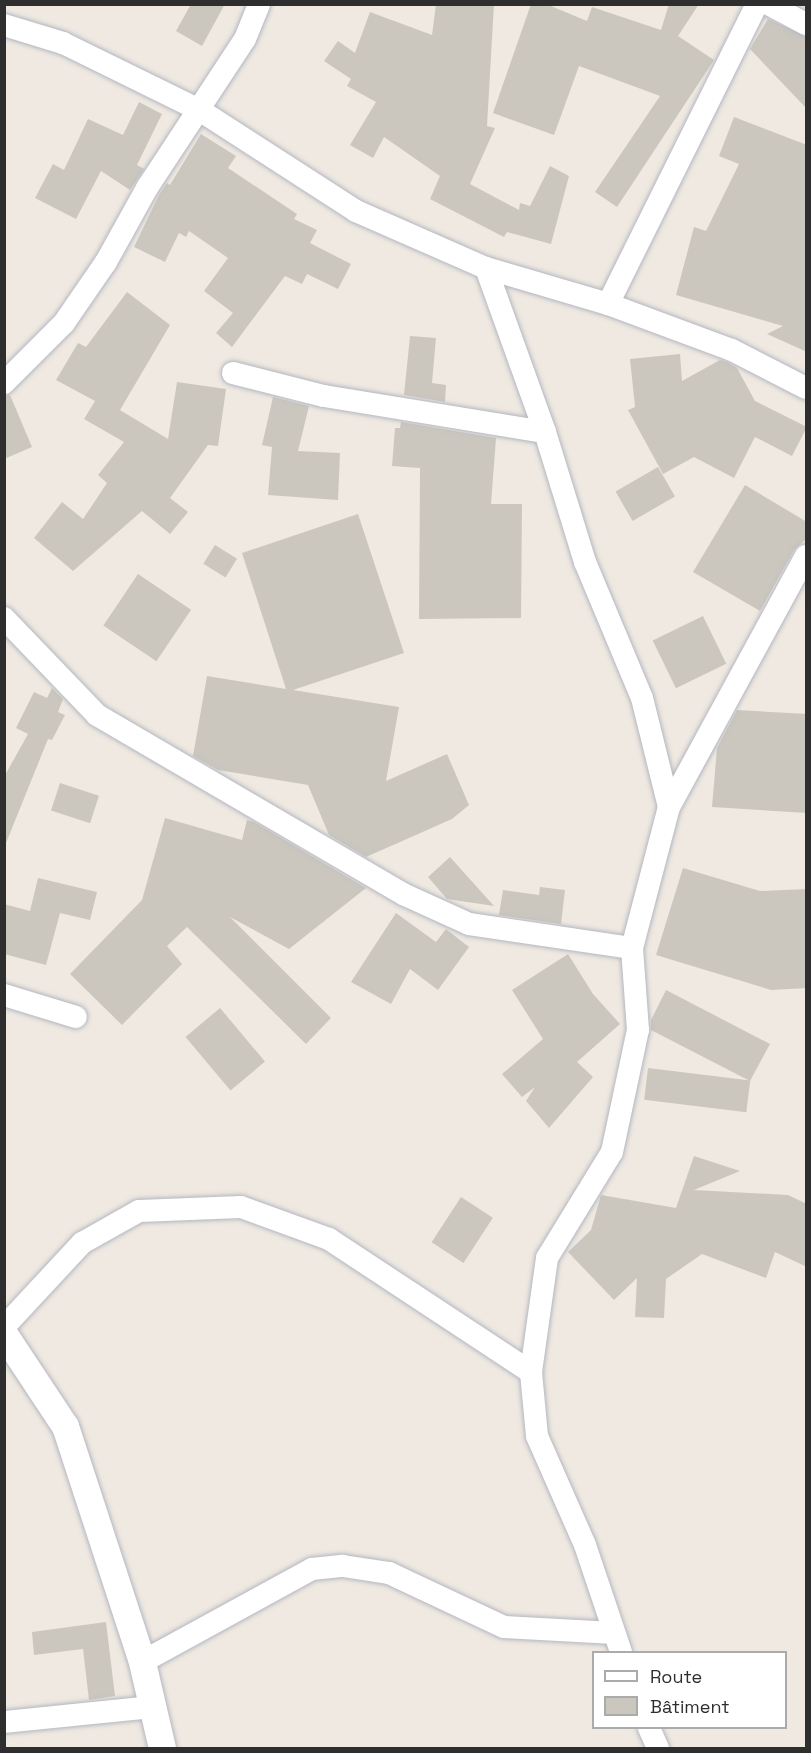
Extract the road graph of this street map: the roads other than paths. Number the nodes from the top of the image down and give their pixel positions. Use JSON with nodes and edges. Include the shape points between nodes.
{"nodes":[{"id":1,"x":259,"y":4,"type":"edge"},
{"id":2,"x":757,"y":4,"type":"edge"},
{"id":3,"x":768,"y":4,"type":"edge"},
{"id":4,"x":807,"y":24,"type":"edge"},
{"id":5,"x":4,"y":25,"type":"edge"},
{"id":6,"x":201,"y":111,"type":"junction"},
{"id":7,"x":486,"y":268,"type":"junction"},
{"id":8,"x":609,"y":304,"type":"junction"},
{"id":9,"x":233,"y":373,"type":"dead end"},
{"id":10,"x":4,"y":383,"type":"edge"},
{"id":11,"x":807,"y":388,"type":"edge"},
{"id":12,"x":545,"y":432,"type":"junction"},
{"id":13,"x":807,"y":556,"type":"edge"},
{"id":14,"x":4,"y":618,"type":"edge"},
{"id":15,"x":669,"y":807,"type":"junction"},
{"id":16,"x":632,"y":948,"type":"junction"},
{"id":17,"x":4,"y":995,"type":"edge"},
{"id":18,"x":76,"y":1017,"type":"dead end"},
{"id":19,"x":4,"y":1327,"type":"edge"},
{"id":20,"x":4,"y":1334,"type":"edge"},
{"id":21,"x":531,"y":1372,"type":"junction"},
{"id":22,"x":617,"y":1643,"type":"edge"},
{"id":23,"x":142,"y":1662,"type":"junction"},
{"id":24,"x":151,"y":1707,"type":"junction"},
{"id":25,"x":4,"y":1722,"type":"edge"},
{"id":26,"x":650,"y":1729,"type":"edge"},
{"id":27,"x":162,"y":1749,"type":"edge"},
{"id":28,"x":658,"y":1749,"type":"edge"}],
"edges":[{"from":1,"to":6,"type":"street","via":[[245,39]]},
{"from":2,"to":8,"type":"street"},
{"from":3,"to":4,"type":"street"},
{"from":5,"to":6,"type":"street","via":[[63,43]]},
{"from":6,"to":7,"type":"street","via":[[356,211]]},
{"from":6,"to":10,"type":"street","via":[[147,188],[106,262],[64,322]]},
{"from":7,"to":8,"type":"street"},
{"from":7,"to":12,"type":"street"},
{"from":8,"to":11,"type":"street","via":[[732,350]]},
{"from":9,"to":12,"type":"street","via":[[324,396]]},
{"from":12,"to":15,"type":"street","via":[[585,562],[642,698]]},
{"from":13,"to":15,"type":"street"},
{"from":14,"to":16,"type":"street","via":[[97,716],[404,894],[469,924]]},
{"from":15,"to":16,"type":"street"},
{"from":16,"to":21,"type":"street","via":[[638,1030],[612,1152],[547,1258]]},
{"from":17,"to":18,"type":"street"},
{"from":19,"to":21,"type":"street","via":[[82,1243],[139,1211],[240,1207],[329,1239]]},
{"from":20,"to":23,"type":"street","via":[[65,1426]]},
{"from":21,"to":22,"type":"street","via":[[537,1436],[585,1545]]},
{"from":22,"to":23,"type":"street","via":[[504,1627],[389,1573],[343,1566],[312,1569]]},
{"from":23,"to":24,"type":"street"},
{"from":24,"to":25,"type":"street"},
{"from":24,"to":27,"type":"street"},
{"from":26,"to":28,"type":"street"}]}
